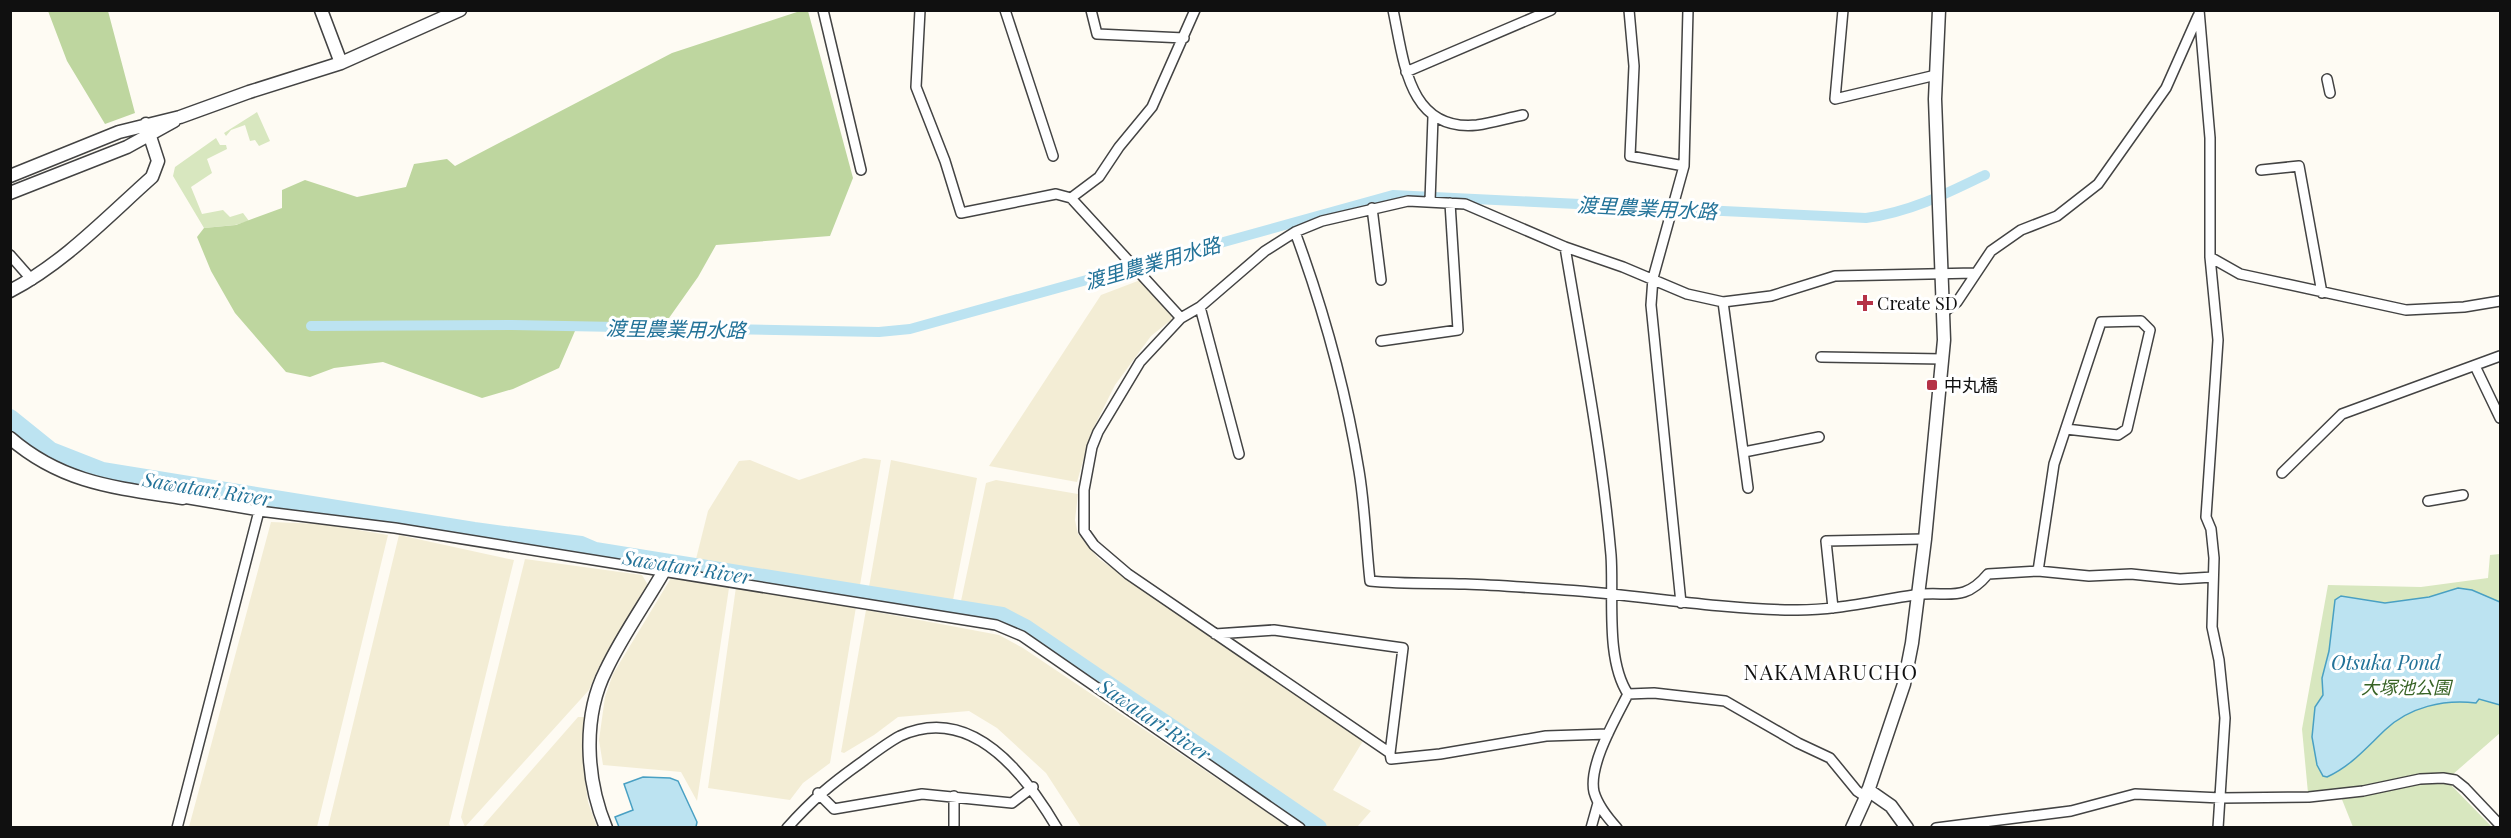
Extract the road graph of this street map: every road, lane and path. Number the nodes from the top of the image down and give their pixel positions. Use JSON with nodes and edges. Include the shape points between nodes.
{"nodes":[{"id":1,"x":321,"y":10,"type":"edge"},
{"id":2,"x":460,"y":10,"type":"edge"},
{"id":3,"x":823,"y":10,"type":"edge"},
{"id":4,"x":920,"y":10,"type":"edge"},
{"id":5,"x":1005,"y":10,"type":"edge"},
{"id":6,"x":1091,"y":10,"type":"edge"},
{"id":7,"x":1195,"y":10,"type":"edge"},
{"id":8,"x":1393,"y":10,"type":"edge"},
{"id":9,"x":1551,"y":10,"type":"edge"},
{"id":10,"x":1629,"y":10,"type":"edge"},
{"id":11,"x":1688,"y":10,"type":"edge"},
{"id":12,"x":1843,"y":10,"type":"edge"},
{"id":13,"x":1939,"y":10,"type":"edge"},
{"id":14,"x":2198,"y":12,"type":"edge"},
{"id":15,"x":1184,"y":38,"type":"junction"},
{"id":16,"x":341,"y":63,"type":"junction"},
{"id":17,"x":1406,"y":72,"type":"junction"},
{"id":18,"x":1936,"y":75,"type":"junction"},
{"id":19,"x":2327,"y":79,"type":"dead end"},
{"id":20,"x":2330,"y":93,"type":"dead end"},
{"id":21,"x":1522,"y":115,"type":"dead end"},
{"id":22,"x":1433,"y":117,"type":"junction"},
{"id":23,"x":148,"y":130,"type":"junction"},
{"id":24,"x":1053,"y":156,"type":"dead end"},
{"id":25,"x":1684,"y":166,"type":"junction"},
{"id":26,"x":861,"y":170,"type":"dead end"},
{"id":27,"x":2261,"y":170,"type":"dead end"},
{"id":28,"x":10,"y":176,"type":"edge"},
{"id":29,"x":10,"y":193,"type":"edge"},
{"id":30,"x":1430,"y":197,"type":"junction"},
{"id":31,"x":1071,"y":198,"type":"junction"},
{"id":32,"x":1450,"y":203,"type":"junction"},
{"id":33,"x":1372,"y":208,"type":"junction"},
{"id":34,"x":1296,"y":231,"type":"junction"},
{"id":35,"x":1565,"y":247,"type":"junction"},
{"id":36,"x":10,"y":255,"type":"edge"},
{"id":37,"x":2210,"y":257,"type":"junction"},
{"id":38,"x":1941,"y":273,"type":"junction"},
{"id":39,"x":1975,"y":273,"type":"junction"},
{"id":40,"x":1653,"y":278,"type":"junction"},
{"id":41,"x":32,"y":280,"type":"junction"},
{"id":42,"x":1381,"y":280,"type":"dead end"},
{"id":43,"x":10,"y":291,"type":"edge"},
{"id":44,"x":2322,"y":293,"type":"junction"},
{"id":45,"x":2500,"y":301,"type":"edge"},
{"id":46,"x":1723,"y":302,"type":"junction"},
{"id":47,"x":1200,"y":307,"type":"junction"},
{"id":48,"x":1944,"y":312,"type":"junction"},
{"id":49,"x":1181,"y":318,"type":"junction"},
{"id":50,"x":1381,"y":341,"type":"dead end"},
{"id":51,"x":2500,"y":356,"type":"edge"},
{"id":52,"x":1821,"y":357,"type":"dead end"},
{"id":53,"x":1943,"y":359,"type":"junction"},
{"id":54,"x":2475,"y":366,"type":"junction"},
{"id":55,"x":2500,"y":418,"type":"edge"},
{"id":56,"x":2066,"y":429,"type":"junction"},
{"id":57,"x":1819,"y":437,"type":"dead end"},
{"id":58,"x":10,"y":438,"type":"edge"},
{"id":59,"x":1744,"y":452,"type":"junction"},
{"id":60,"x":1239,"y":454,"type":"dead end"},
{"id":61,"x":2282,"y":472,"type":"dead end"},
{"id":62,"x":1748,"y":488,"type":"dead end"},
{"id":63,"x":2463,"y":495,"type":"dead end"},
{"id":64,"x":183,"y":498,"type":"joint"},
{"id":65,"x":2428,"y":501,"type":"dead end"},
{"id":66,"x":259,"y":511,"type":"junction"},
{"id":67,"x":1925,"y":540,"type":"junction"},
{"id":68,"x":664,"y":571,"type":"junction"},
{"id":69,"x":2038,"y":571,"type":"junction"},
{"id":70,"x":2213,"y":577,"type":"junction"},
{"id":71,"x":1613,"y":593,"type":"junction"},
{"id":72,"x":1918,"y":594,"type":"junction"},
{"id":73,"x":1681,"y":603,"type":"junction"},
{"id":74,"x":1833,"y":608,"type":"junction"},
{"id":75,"x":1215,"y":634,"type":"junction"},
{"id":76,"x":1628,"y":694,"type":"junction"},
{"id":77,"x":1608,"y":734,"type":"junction"},
{"id":78,"x":1390,"y":753,"type":"junction"},
{"id":79,"x":1033,"y":787,"type":"junction"},
{"id":80,"x":818,"y":793,"type":"junction"},
{"id":81,"x":1867,"y":793,"type":"junction"},
{"id":82,"x":954,"y":796,"type":"junction"},
{"id":83,"x":2221,"y":798,"type":"junction"},
{"id":84,"x":1598,"y":803,"type":"junction"},
{"id":85,"x":2500,"y":825,"type":"edge"},
{"id":86,"x":177,"y":828,"type":"edge"},
{"id":87,"x":606,"y":828,"type":"edge"},
{"id":88,"x":787,"y":828,"type":"edge"},
{"id":89,"x":954,"y":828,"type":"edge"},
{"id":90,"x":1057,"y":828,"type":"edge"},
{"id":91,"x":1300,"y":828,"type":"edge"},
{"id":92,"x":1591,"y":828,"type":"edge"},
{"id":93,"x":1617,"y":828,"type":"edge"},
{"id":94,"x":1852,"y":828,"type":"edge"},
{"id":95,"x":1907,"y":828,"type":"edge"},
{"id":96,"x":1936,"y":828,"type":"edge"},
{"id":97,"x":2218,"y":828,"type":"edge"}],
"edges":[{"from":1,"to":16,"type":"street"},
{"from":2,"to":16,"type":"street"},
{"from":3,"to":26,"type":"street"},
{"from":4,"to":31,"type":"street","via":[[916,87],[961,213],[1056,194]]},
{"from":5,"to":24,"type":"street"},
{"from":6,"to":15,"type":"street","via":[[1097,34]]},
{"from":7,"to":15,"type":"street"},
{"from":8,"to":17,"type":"street"},
{"from":9,"to":17,"type":"street"},
{"from":10,"to":25,"type":"street","via":[[1634,66],[1630,156]]},
{"from":11,"to":25,"type":"street"},
{"from":12,"to":18,"type":"street","via":[[1835,99]]},
{"from":13,"to":18,"type":"street"},
{"from":14,"to":37,"type":"street","via":[[2210,138]]},
{"from":14,"to":39,"type":"street","via":[[2166,88],[2098,184],[2057,216],[2003,241],[1984,258]]},
{"from":15,"to":31,"type":"street","via":[[1152,107],[1099,177]]},
{"from":16,"to":23,"type":"street"},
{"from":17,"to":22,"type":"street","via":[[1417,100]]},
{"from":18,"to":38,"type":"street"},
{"from":19,"to":20,"type":"street"},
{"from":21,"to":22,"type":"street","via":[[1464,125]]},
{"from":22,"to":30,"type":"street"},
{"from":23,"to":28,"type":"street","via":[[119,132]]},
{"from":23,"to":29,"type":"street"},
{"from":23,"to":41,"type":"street","via":[[158,161],[152,177],[60,260]]},
{"from":25,"to":40,"type":"street"},
{"from":27,"to":44,"type":"street","via":[[2299,166]]},
{"from":30,"to":32,"type":"street"},
{"from":30,"to":33,"type":"street"},
{"from":31,"to":49,"type":"street"},
{"from":32,"to":35,"type":"street","via":[[1475,207]]},
{"from":32,"to":50,"type":"street","via":[[1458,330]]},
{"from":33,"to":34,"type":"street"},
{"from":33,"to":42,"type":"street"},
{"from":34,"to":47,"type":"street","via":[[1265,250]]},
{"from":34,"to":71,"type":"street","via":[[1348,416],[1359,472],[1370,581]]},
{"from":35,"to":40,"type":"street"},
{"from":35,"to":71,"type":"street","via":[[1597,445]]},
{"from":36,"to":41,"type":"street"},
{"from":37,"to":44,"type":"street","via":[[2240,274]]},
{"from":37,"to":70,"type":"street","via":[[2217,344],[2206,517],[2211,529]]},
{"from":38,"to":39,"type":"street"},
{"from":38,"to":46,"type":"street","via":[[1835,276],[1771,296]]},
{"from":38,"to":48,"type":"street"},
{"from":39,"to":48,"type":"street","via":[[1957,302]]},
{"from":40,"to":46,"type":"street","via":[[1687,294]]},
{"from":40,"to":73,"type":"street","via":[[1651,327]]},
{"from":41,"to":43,"type":"street"},
{"from":44,"to":45,"type":"street","via":[[2406,310]]},
{"from":46,"to":59,"type":"street"},
{"from":47,"to":49,"type":"street"},
{"from":47,"to":60,"type":"street"},
{"from":48,"to":53,"type":"street"},
{"from":49,"to":75,"type":"street","via":[[1140,362],[1098,432],[1084,490],[1084,531],[1094,545],[1128,574]]},
{"from":51,"to":54,"type":"street"},
{"from":52,"to":53,"type":"street"},
{"from":53,"to":67,"type":"street"},
{"from":54,"to":55,"type":"street"},
{"from":54,"to":61,"type":"street","via":[[2342,414]]},
{"from":56,"to":56,"type":"street","via":[[2101,322],[2141,321],[2150,330],[2127,429],[2118,435]]},
{"from":56,"to":69,"type":"street","via":[[2054,464]]},
{"from":57,"to":59,"type":"street"},
{"from":58,"to":64,"type":"street","via":[[40,461],[78,479]]},
{"from":59,"to":62,"type":"street"},
{"from":63,"to":65,"type":"street"},
{"from":64,"to":66,"type":"street"},
{"from":66,"to":68,"type":"street","via":[[395,528]]},
{"from":66,"to":86,"type":"street"},
{"from":67,"to":72,"type":"street"},
{"from":67,"to":74,"type":"street","via":[[1826,541]]},
{"from":68,"to":87,"type":"street","via":[[605,671],[595,701],[591,772]]},
{"from":68,"to":91,"type":"street","via":[[996,625],[1022,636]]},
{"from":69,"to":70,"type":"street","via":[[2089,576]]},
{"from":69,"to":72,"type":"street","via":[[1988,574],[1965,593]]},
{"from":70,"to":83,"type":"street","via":[[2212,627],[2220,660],[2225,718]]},
{"from":71,"to":73,"type":"street"},
{"from":71,"to":76,"type":"street","via":[[1615,656]]},
{"from":72,"to":74,"type":"street"},
{"from":72,"to":81,"type":"street","via":[[1906,675]]},
{"from":73,"to":74,"type":"street","via":[[1791,610]]},
{"from":75,"to":78,"type":"street"},
{"from":75,"to":78,"type":"street","via":[[1274,630],[1403,648]]},
{"from":76,"to":77,"type":"street"},
{"from":76,"to":81,"type":"street","via":[[1725,701],[1830,758],[1857,791]]},
{"from":77,"to":78,"type":"street","via":[[1539,737],[1391,759]]},
{"from":77,"to":84,"type":"street","via":[[1593,781]]},
{"from":79,"to":80,"type":"street","via":[[994,748],[963,732],[941,729],[901,736]]},
{"from":79,"to":82,"type":"street","via":[[1012,803]]},
{"from":79,"to":90,"type":"street"},
{"from":80,"to":82,"type":"street","via":[[834,809],[922,794]]},
{"from":80,"to":88,"type":"street"},
{"from":81,"to":94,"type":"street"},
{"from":81,"to":95,"type":"street","via":[[1891,806]]},
{"from":82,"to":89,"type":"street"},
{"from":83,"to":85,"type":"street","via":[[2363,792],[2443,778],[2465,788]]},
{"from":83,"to":96,"type":"street","via":[[2135,794],[2071,811]]},
{"from":83,"to":97,"type":"street"},
{"from":84,"to":92,"type":"street"},
{"from":84,"to":93,"type":"street"}]}
